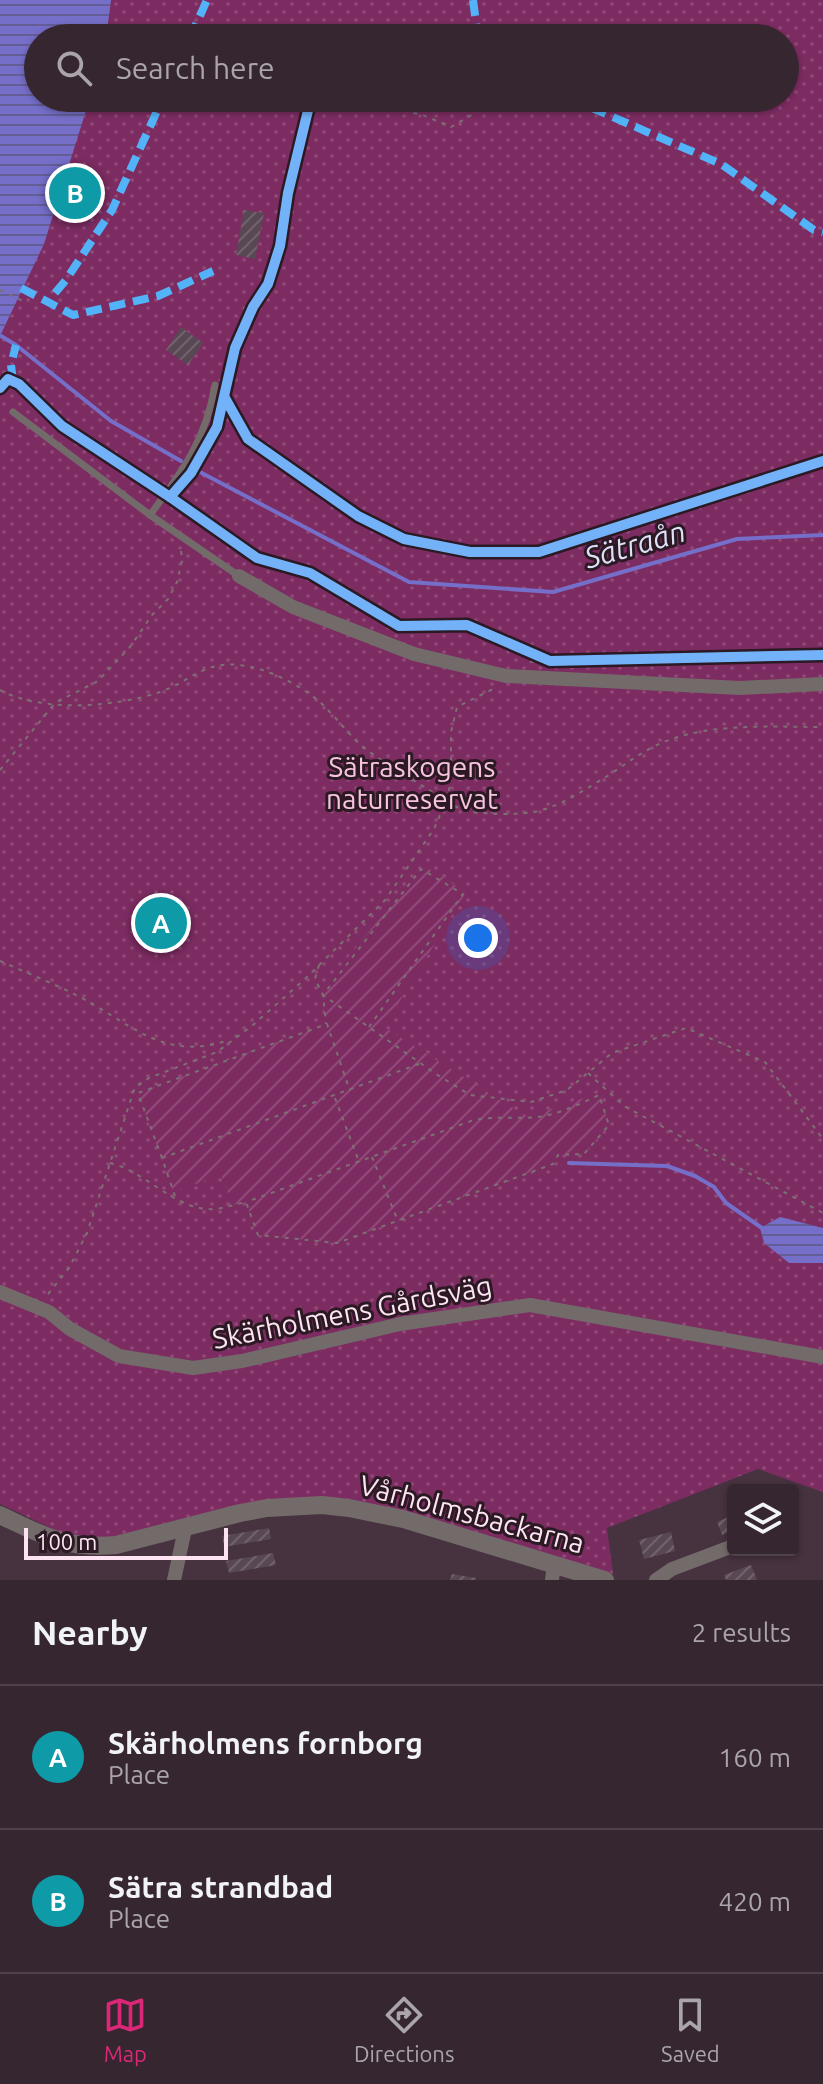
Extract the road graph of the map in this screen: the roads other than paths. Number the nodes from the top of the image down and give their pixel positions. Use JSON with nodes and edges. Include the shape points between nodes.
{"nodes":[{"id":1,"x":215,"y":385,"type":"dead end"},
{"id":2,"x":13,"y":412,"type":"dead end"},
{"id":3,"x":150,"y":515,"type":"junction"},
{"id":4,"x":239,"y":576,"type":"joint"},
{"id":5,"x":823,"y":684,"type":"edge"},
{"id":6,"x":0,"y":1292,"type":"edge"},
{"id":7,"x":823,"y":1357,"type":"edge"},
{"id":8,"x":0,"y":1515,"type":"edge"},
{"id":9,"x":185,"y":1529,"type":"junction"},
{"id":10,"x":727,"y":1548,"type":"edge"},
{"id":11,"x":553,"y":1572,"type":"edge"},
{"id":12,"x":174,"y":1580,"type":"edge"},
{"id":13,"x":605,"y":1580,"type":"edge"},
{"id":14,"x":656,"y":1580,"type":"edge"}],
"edges":[{"from":1,"to":3,"type":"lane","via":[[208,421],[195,449]]},
{"from":2,"to":3,"type":"lane"},
{"from":3,"to":4,"type":"lane"},
{"from":4,"to":5,"type":"street","via":[[293,607],[414,654],[506,676],[740,688]]},
{"from":6,"to":7,"type":"street","name":"Skärholmens Gårdsväg","via":[[36,1306],[119,1356],[193,1368],[400,1324],[530,1305]]},
{"from":8,"to":9,"type":"street","name":"Vårholmsbackarna","via":[[67,1545],[91,1547]]},
{"from":9,"to":11,"type":"street","name":"Vårholmsbackarna","via":[[267,1508],[336,1506],[403,1519]]},
{"from":9,"to":12,"type":"street"},
{"from":10,"to":14,"type":"street"},
{"from":11,"to":13,"type":"street","name":"Vårholmsbackarna"}]}
